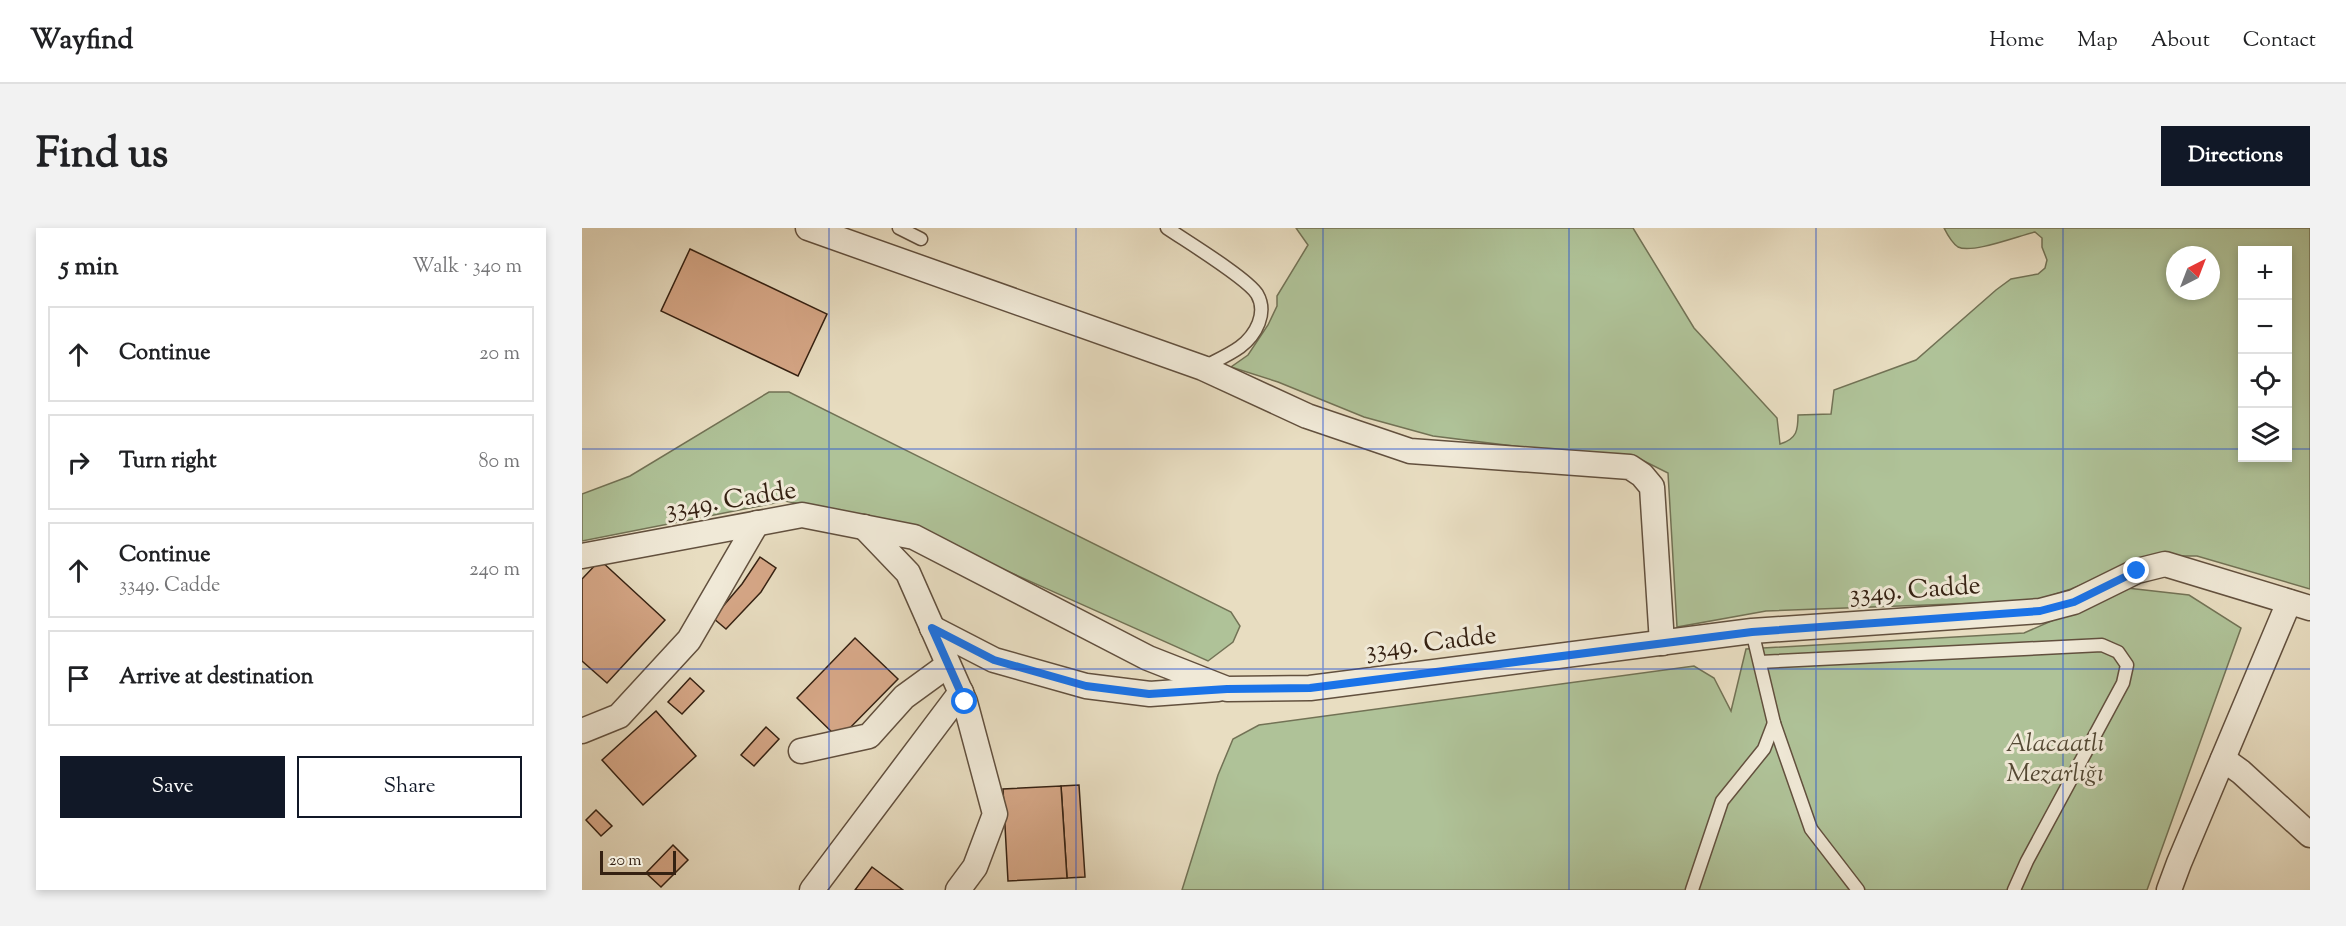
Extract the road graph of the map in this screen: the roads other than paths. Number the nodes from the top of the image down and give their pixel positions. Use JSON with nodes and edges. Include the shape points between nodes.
{"nodes":[{"id":1,"x":808,"y":228,"type":"edge"},
{"id":2,"x":899,"y":228,"type":"edge"},
{"id":3,"x":1167,"y":228,"type":"edge"},
{"id":4,"x":921,"y":239,"type":"dead end"},
{"id":5,"x":1203,"y":368,"type":"junction"},
{"id":6,"x":757,"y":523,"type":"junction"},
{"id":7,"x":864,"y":527,"type":"junction"},
{"id":8,"x":582,"y":556,"type":"edge"},
{"id":9,"x":2300,"y":605,"type":"edge"},
{"id":10,"x":932,"y":628,"type":"junction"},
{"id":11,"x":1752,"y":632,"type":"junction"},
{"id":12,"x":1662,"y":643,"type":"junction"},
{"id":13,"x":1760,"y":662,"type":"junction"},
{"id":14,"x":948,"y":665,"type":"junction"},
{"id":15,"x":1227,"y":689,"type":"junction"},
{"id":16,"x":961,"y":692,"type":"junction"},
{"id":17,"x":1774,"y":723,"type":"junction"},
{"id":18,"x":582,"y":731,"type":"edge"},
{"id":19,"x":801,"y":751,"type":"dead end"},
{"id":20,"x":2223,"y":759,"type":"junction"},
{"id":21,"x":2310,"y":835,"type":"edge"},
{"id":22,"x":812,"y":890,"type":"edge"},
{"id":23,"x":958,"y":890,"type":"edge"},
{"id":24,"x":1692,"y":890,"type":"edge"},
{"id":25,"x":1858,"y":890,"type":"edge"},
{"id":26,"x":2014,"y":890,"type":"edge"},
{"id":27,"x":2169,"y":890,"type":"edge"}],
"edges":[{"from":1,"to":5,"type":"street"},
{"from":2,"to":4,"type":"lane"},
{"from":3,"to":5,"type":"lane","via":[[1237,276],[1257,294],[1263,314],[1242,346]]},
{"from":5,"to":12,"type":"street","via":[[1307,417],[1410,451],[1630,467],[1652,487]]},
{"from":6,"to":7,"type":"street","name":"3349. Cadde","via":[[802,515]]},
{"from":6,"to":8,"type":"street","name":"3349. Cadde"},
{"from":6,"to":18,"type":"street","via":[[689,640],[619,716]]},
{"from":7,"to":10,"type":"street","via":[[908,573]]},
{"from":7,"to":15,"type":"street","name":"3349. Cadde","via":[[914,537],[1148,658]]},
{"from":9,"to":11,"type":"street","name":"3349. Cadde","via":[[2165,564],[2137,571],[2074,602],[2040,611]]},
{"from":9,"to":20,"type":"street"},
{"from":10,"to":14,"type":"street"},
{"from":10,"to":15,"type":"street","via":[[994,660],[1086,686],[1149,694]]},
{"from":11,"to":12,"type":"street","name":"3349. Cadde"},
{"from":11,"to":13,"type":"lane"},
{"from":12,"to":15,"type":"street","name":"3349. Cadde","via":[[1310,688]]},
{"from":13,"to":17,"type":"lane"},
{"from":13,"to":26,"type":"lane","via":[[2102,645],[2118,652],[2127,665],[2123,683]]},
{"from":14,"to":16,"type":"street"},
{"from":14,"to":19,"type":"street","via":[[904,697],[869,736]]},
{"from":16,"to":22,"type":"street"},
{"from":16,"to":23,"type":"street","via":[[995,814],[975,867]]},
{"from":17,"to":24,"type":"lane","via":[[1764,749],[1722,801]]},
{"from":17,"to":25,"type":"lane","via":[[1811,829]]},
{"from":20,"to":21,"type":"street"},
{"from":20,"to":27,"type":"street"}]}
